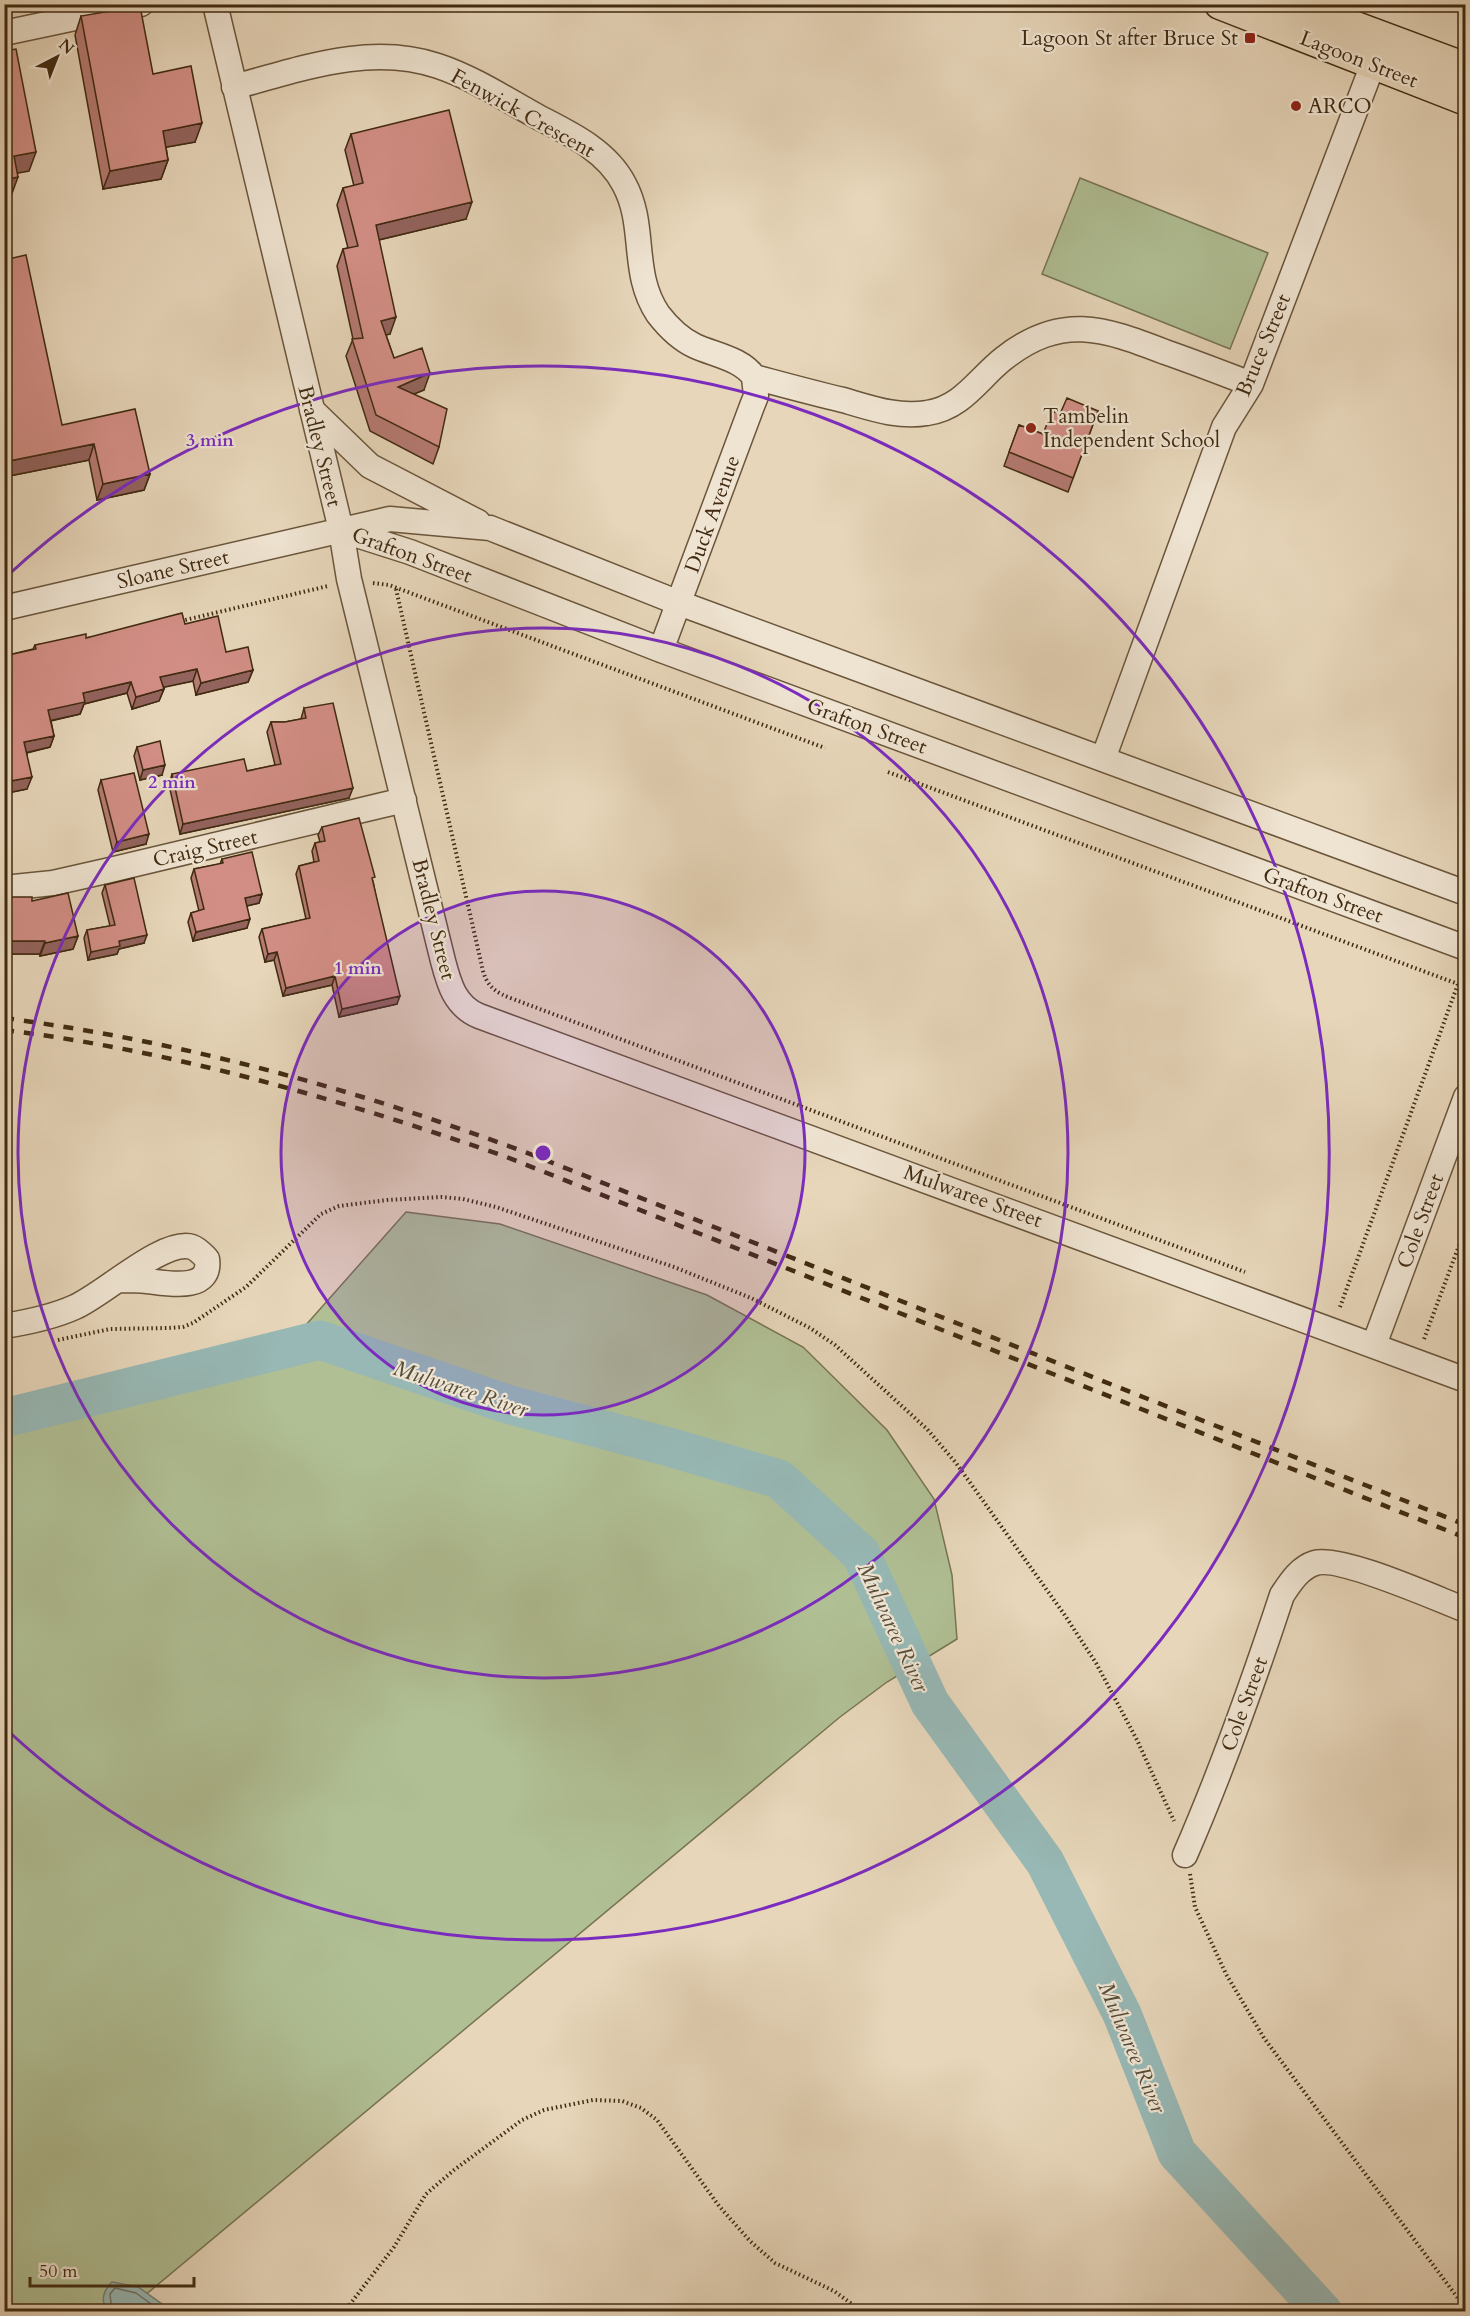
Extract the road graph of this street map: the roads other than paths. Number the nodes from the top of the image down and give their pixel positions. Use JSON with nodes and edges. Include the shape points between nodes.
{"nodes":[{"id":1,"x":141,"y":4,"type":"edge"},
{"id":2,"x":214,"y":4,"type":"edge"},
{"id":3,"x":1220,"y":4,"type":"edge"},
{"id":4,"x":1294,"y":4,"type":"edge"},
{"id":5,"x":4,"y":33,"type":"edge"},
{"id":6,"x":1373,"y":64,"type":"junction"},
{"id":7,"x":1466,"y":68,"type":"edge"},
{"id":8,"x":234,"y":87,"type":"junction"},
{"id":9,"x":1466,"y":100,"type":"edge"},
{"id":10,"x":754,"y":377,"type":"junction"},
{"id":11,"x":1251,"y":384,"type":"junction"},
{"id":12,"x":310,"y":408,"type":"junction"},
{"id":13,"x":490,"y":528,"type":"junction"},
{"id":14,"x":341,"y":530,"type":"junction"},
{"id":15,"x":679,"y":603,"type":"junction"},
{"id":16,"x":4,"y":608,"type":"edge"},
{"id":17,"x":661,"y":650,"type":"junction"},
{"id":18,"x":1103,"y":759,"type":"junction"},
{"id":19,"x":404,"y":800,"type":"junction"},
{"id":20,"x":4,"y":888,"type":"edge"},
{"id":21,"x":1466,"y":893,"type":"edge"},
{"id":22,"x":1466,"y":948,"type":"edge"},
{"id":23,"x":479,"y":1016,"type":"joint"},
{"id":24,"x":1466,"y":1097,"type":"edge"},
{"id":25,"x":118,"y":1280,"type":"dead end"},
{"id":26,"x":4,"y":1326,"type":"edge"},
{"id":27,"x":1378,"y":1334,"type":"junction"},
{"id":28,"x":1466,"y":1380,"type":"edge"},
{"id":29,"x":1466,"y":1610,"type":"edge"},
{"id":30,"x":1185,"y":1854,"type":"road end"}],
"edges":[{"from":1,"to":5,"type":"street"},
{"from":2,"to":8,"type":"street","name":"Bradley Street"},
{"from":3,"to":6,"type":"main road","name":"Lagoon Street"},
{"from":4,"to":7,"type":"main road","name":"Lagoon Street"},
{"from":6,"to":9,"type":"main road","name":"Lagoon Street"},
{"from":6,"to":11,"type":"street","name":"Bruce Street"},
{"from":8,"to":10,"type":"street","name":"Fenwick Crescent","via":[[341,60],[398,57],[464,77],[549,123],[597,152],[624,183],[637,221],[645,290],[664,322],[694,346],[742,365]]},
{"from":8,"to":12,"type":"street","name":"Bradley Street"},
{"from":10,"to":11,"type":"street","name":"Fenwick Crescent","via":[[902,415],[928,413],[949,407],[967,394],[1021,345],[1046,334],[1090,329],[1123,336]]},
{"from":10,"to":15,"type":"street","name":"Duck Avenue","via":[[756,396]]},
{"from":11,"to":18,"type":"street","name":"Bruce Street","via":[[1224,427]]},
{"from":12,"to":13,"type":"street","via":[[370,466]]},
{"from":12,"to":14,"type":"street","name":"Bradley Street"},
{"from":13,"to":14,"type":"street","name":"Grafton Street","via":[[390,519]]},
{"from":13,"to":15,"type":"street","name":"Grafton Street"},
{"from":14,"to":16,"type":"street","name":"Sloane Street"},
{"from":14,"to":17,"type":"street","name":"Grafton Street","via":[[410,552]]},
{"from":14,"to":19,"type":"street","name":"Bradley Street","via":[[349,579]]},
{"from":15,"to":17,"type":"street","name":"Duck Avenue"},
{"from":15,"to":18,"type":"street","name":"Grafton Street"},
{"from":17,"to":22,"type":"street","name":"Grafton Street"},
{"from":18,"to":21,"type":"street","name":"Grafton Street"},
{"from":19,"to":20,"type":"street","name":"Craig Street","via":[[53,883]]},
{"from":19,"to":23,"type":"street","name":"Bradley Street","via":[[449,981],[458,1000]]},
{"from":23,"to":27,"type":"street","name":"Mulwaree Street"},
{"from":24,"to":27,"type":"street","name":"Cole Street"},
{"from":25,"to":26,"type":"street","via":[[76,1307]]},
{"from":27,"to":28,"type":"street","name":"Mulwaree Street"},
{"from":29,"to":30,"type":"street","name":"Cole Street","via":[[1338,1563],[1315,1563],[1296,1575],[1282,1595],[1229,1748]]}]}
